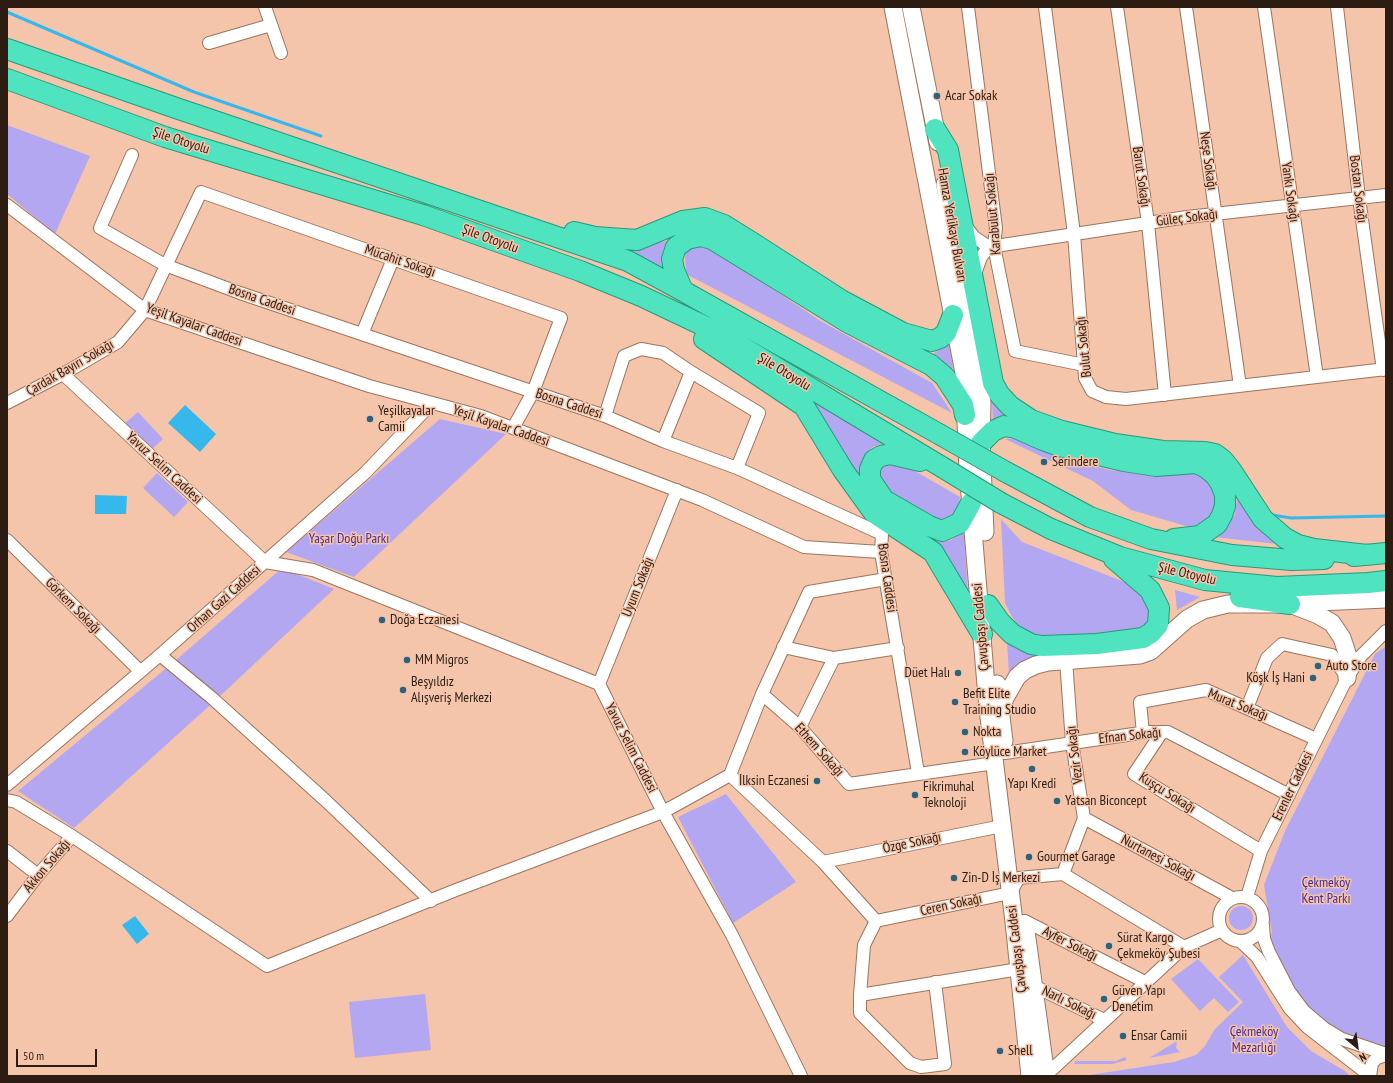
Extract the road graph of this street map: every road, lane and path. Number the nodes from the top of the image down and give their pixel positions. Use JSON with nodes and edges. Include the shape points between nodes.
{"nodes":[{"id":1,"x":265,"y":7,"type":"edge"},
{"id":2,"x":893,"y":7,"type":"edge"},
{"id":3,"x":911,"y":7,"type":"edge"},
{"id":4,"x":968,"y":7,"type":"edge"},
{"id":5,"x":1045,"y":7,"type":"edge"},
{"id":6,"x":1117,"y":7,"type":"edge"},
{"id":7,"x":1186,"y":7,"type":"edge"},
{"id":8,"x":1264,"y":7,"type":"edge"},
{"id":9,"x":1337,"y":7,"type":"edge"},
{"id":10,"x":271,"y":25,"type":"junction"},
{"id":11,"x":209,"y":43,"type":"dead end"},
{"id":12,"x":7,"y":49,"type":"edge"},
{"id":13,"x":282,"y":53,"type":"dead end"},
{"id":14,"x":7,"y":79,"type":"edge"},
{"id":15,"x":935,"y":129,"type":"junction"},
{"id":16,"x":132,"y":155,"type":"dead end"},
{"id":17,"x":1386,"y":195,"type":"edge"},
{"id":18,"x":1359,"y":198,"type":"junction"},
{"id":19,"x":7,"y":205,"type":"edge"},
{"id":20,"x":1291,"y":205,"type":"junction"},
{"id":21,"x":486,"y":212,"type":"junction"},
{"id":22,"x":960,"y":213,"type":"junction"},
{"id":23,"x":1216,"y":214,"type":"junction"},
{"id":24,"x":1148,"y":223,"type":"junction"},
{"id":25,"x":1074,"y":234,"type":"junction"},
{"id":26,"x":991,"y":247,"type":"junction"},
{"id":27,"x":393,"y":259,"type":"junction"},
{"id":28,"x":165,"y":265,"type":"junction"},
{"id":29,"x":973,"y":283,"type":"junction"},
{"id":30,"x":683,"y":290,"type":"junction"},
{"id":31,"x":641,"y":296,"type":"junction"},
{"id":32,"x":145,"y":310,"type":"junction"},
{"id":33,"x":953,"y":315,"type":"junction"},
{"id":34,"x":362,"y":334,"type":"junction"},
{"id":35,"x":1084,"y":365,"type":"junction"},
{"id":36,"x":1385,"y":370,"type":"edge"},
{"id":37,"x":691,"y":372,"type":"junction"},
{"id":38,"x":63,"y":374,"type":"junction"},
{"id":39,"x":1317,"y":377,"type":"junction"},
{"id":40,"x":1240,"y":386,"type":"junction"},
{"id":41,"x":533,"y":392,"type":"junction"},
{"id":42,"x":1165,"y":395,"type":"junction"},
{"id":43,"x":7,"y":403,"type":"edge"},
{"id":44,"x":432,"y":403,"type":"junction"},
{"id":45,"x":965,"y":415,"type":"junction"},
{"id":46,"x":605,"y":416,"type":"junction"},
{"id":47,"x":513,"y":428,"type":"junction"},
{"id":48,"x":663,"y":441,"type":"junction"},
{"id":49,"x":981,"y":443,"type":"junction"},
{"id":50,"x":942,"y":467,"type":"junction"},
{"id":51,"x":737,"y":468,"type":"junction"},
{"id":52,"x":677,"y":490,"type":"junction"},
{"id":53,"x":971,"y":503,"type":"junction"},
{"id":54,"x":7,"y":540,"type":"edge"},
{"id":55,"x":1161,"y":541,"type":"junction"},
{"id":56,"x":1105,"y":551,"type":"junction"},
{"id":57,"x":882,"y":552,"type":"junction"},
{"id":58,"x":1377,"y":554,"type":"edge"},
{"id":59,"x":265,"y":562,"type":"junction"},
{"id":60,"x":1150,"y":566,"type":"junction"},
{"id":61,"x":886,"y":579,"type":"junction"},
{"id":62,"x":1386,"y":581,"type":"edge"},
{"id":63,"x":1386,"y":599,"type":"edge"},
{"id":64,"x":1290,"y":604,"type":"junction"},
{"id":65,"x":988,"y":605,"type":"junction"},
{"id":66,"x":1386,"y":631,"type":"edge"},
{"id":67,"x":982,"y":634,"type":"junction"},
{"id":68,"x":783,"y":647,"type":"junction"},
{"id":69,"x":898,"y":648,"type":"junction"},
{"id":70,"x":160,"y":655,"type":"junction"},
{"id":71,"x":834,"y":658,"type":"junction"},
{"id":72,"x":1066,"y":660,"type":"junction"},
{"id":73,"x":140,"y":671,"type":"junction"},
{"id":74,"x":1348,"y":678,"type":"junction"},
{"id":75,"x":600,"y":684,"type":"junction"},
{"id":76,"x":762,"y":694,"type":"junction"},
{"id":77,"x":1247,"y":708,"type":"junction"},
{"id":78,"x":1001,"y":713,"type":"junction"},
{"id":79,"x":800,"y":727,"type":"junction"},
{"id":80,"x":1162,"y":732,"type":"junction"},
{"id":81,"x":1143,"y":733,"type":"junction"},
{"id":82,"x":1316,"y":739,"type":"junction"},
{"id":83,"x":1072,"y":743,"type":"junction"},
{"id":84,"x":1000,"y":758,"type":"junction"},
{"id":85,"x":918,"y":773,"type":"junction"},
{"id":86,"x":730,"y":775,"type":"junction"},
{"id":87,"x":7,"y":785,"type":"edge"},
{"id":88,"x":1289,"y":795,"type":"junction"},
{"id":89,"x":7,"y":800,"type":"edge"},
{"id":90,"x":664,"y":812,"type":"junction"},
{"id":91,"x":1084,"y":818,"type":"junction"},
{"id":92,"x":1002,"y":826,"type":"junction"},
{"id":93,"x":72,"y":836,"type":"junction"},
{"id":94,"x":7,"y":851,"type":"edge"},
{"id":95,"x":1261,"y":851,"type":"junction"},
{"id":96,"x":823,"y":862,"type":"junction"},
{"id":97,"x":1064,"y":874,"type":"junction"},
{"id":98,"x":38,"y":875,"type":"junction"},
{"id":99,"x":1019,"y":878,"type":"junction"},
{"id":100,"x":1010,"y":892,"type":"junction"},
{"id":101,"x":1246,"y":897,"type":"junction"},
{"id":102,"x":1232,"y":898,"type":"junction"},
{"id":103,"x":431,"y":901,"type":"junction"},
{"id":104,"x":7,"y":916,"type":"edge"},
{"id":105,"x":876,"y":921,"type":"junction"},
{"id":106,"x":1020,"y":922,"type":"junction"},
{"id":107,"x":1263,"y":925,"type":"junction"},
{"id":108,"x":1222,"y":930,"type":"junction"},
{"id":109,"x":1240,"y":941,"type":"junction"},
{"id":110,"x":1184,"y":947,"type":"junction"},
{"id":111,"x":1019,"y":969,"type":"junction"},
{"id":112,"x":935,"y":982,"type":"junction"},
{"id":113,"x":1145,"y":982,"type":"junction"},
{"id":114,"x":1034,"y":986,"type":"junction"},
{"id":115,"x":860,"y":995,"type":"junction"},
{"id":116,"x":1104,"y":1020,"type":"junction"},
{"id":117,"x":1386,"y":1054,"type":"edge"},
{"id":118,"x":1370,"y":1075,"type":"edge"},
{"id":119,"x":801,"y":1076,"type":"edge"},
{"id":120,"x":1041,"y":1076,"type":"edge"}],
"edges":[{"from":1,"to":10,"type":"street"},
{"from":2,"to":33,"type":"main road","name":"Hamza Yerlikaya Bulvarı"},
{"from":3,"to":15,"type":"main road","name":"Hamza Yerlikaya Bulvarı"},
{"from":4,"to":26,"type":"street","name":"Karabulut Sokağı","via":[[996,228]]},
{"from":5,"to":25,"type":"street","name":"Bulut Sokağı"},
{"from":6,"to":24,"type":"street","name":"Barut Sokağı"},
{"from":7,"to":23,"type":"street","name":"Neşe Sokağı"},
{"from":8,"to":20,"type":"street","name":"Yankı Sokağı"},
{"from":9,"to":18,"type":"street","name":"Bostan Sokağı"},
{"from":10,"to":11,"type":"street"},
{"from":10,"to":13,"type":"street"},
{"from":12,"to":21,"type":"highway","name":"Şile Otoyolu"},
{"from":14,"to":31,"type":"highway","name":"Şile Otoyolu","via":[[165,137],[423,215],[580,271]]},
{"from":15,"to":22,"type":"highway","via":[[948,150]]},
{"from":15,"to":49,"type":"main road","name":"Hamza Yerlikaya Bulvarı","via":[[982,403]]},
{"from":16,"to":28,"type":"street","name":"Bosna Caddesi","via":[[100,228]]},
{"from":17,"to":18,"type":"street","name":"Güleç Sokağı"},
{"from":18,"to":20,"type":"street","name":"Güleç Sokağı"},
{"from":18,"to":36,"type":"street","name":"Bostan Sokağı"},
{"from":19,"to":32,"type":"street","name":"Yeşil Kayalar Caddesi"},
{"from":20,"to":23,"type":"street","name":"Güleç Sokağı"},
{"from":20,"to":39,"type":"street","name":"Yankı Sokağı"},
{"from":21,"to":30,"type":"highway","name":"Şile Otoyolu","via":[[628,261]]},
{"from":21,"to":33,"type":"highway","via":[[595,237],[637,240],[684,222],[705,218],[724,225],[841,300],[903,333],[932,341],[946,333]]},
{"from":22,"to":26,"type":"street","via":[[974,237]]},
{"from":22,"to":29,"type":"highway"},
{"from":23,"to":24,"type":"street","name":"Güleç Sokağı"},
{"from":23,"to":40,"type":"street","name":"Neşe Sokağı"},
{"from":24,"to":25,"type":"street","name":"Güleç Sokağı"},
{"from":24,"to":42,"type":"street","name":"Barut Sokağı"},
{"from":25,"to":26,"type":"street","name":"Güleç Sokağı"},
{"from":25,"to":35,"type":"street","name":"Bulut Sokağı"},
{"from":26,"to":29,"type":"street","via":[[976,267]]},
{"from":26,"to":35,"type":"street","name":"Karabulut Sokağı","via":[[1014,351]]},
{"from":27,"to":28,"type":"street","name":"Mücahit Sokağı","via":[[201,192]]},
{"from":27,"to":34,"type":"street"},
{"from":27,"to":41,"type":"street","name":"Mücahit Sokağı","via":[[561,318]]},
{"from":28,"to":32,"type":"street","name":"Çardak Bayırı Sokağı"},
{"from":28,"to":34,"type":"street","name":"Bosna Caddesi"},
{"from":29,"to":58,"type":"highway","via":[[992,383],[1014,409],[1031,420],[1062,431],[1115,444],[1163,452],[1215,454],[1232,470],[1263,519],[1285,538],[1314,550]]},
{"from":30,"to":45,"type":"highway","via":[[672,259],[676,247],[687,238],[702,236],[712,239],[847,322],[930,365],[945,377],[963,405]]},
{"from":30,"to":55,"type":"highway","name":"Şile Otoyolu","bridge":true,"via":[[1090,517]]},
{"from":31,"to":50,"type":"highway","name":"Şile Otoyolu","via":[[719,333]]},
{"from":31,"to":67,"type":"highway","via":[[804,406],[874,513],[933,552]]},
{"from":32,"to":38,"type":"street","name":"Çardak Bayırı Sokağı","via":[[118,342]]},
{"from":32,"to":44,"type":"street","name":"Yeşil Kayalar Caddesi","via":[[370,386]]},
{"from":33,"to":45,"type":"main road","name":"Hamza Yerlikaya Bulvarı","via":[[964,373]]},
{"from":34,"to":41,"type":"street","name":"Bosna Caddesi"},
{"from":35,"to":42,"type":"street","name":"Bulut Sokağı","via":[[1085,378],[1092,391],[1106,397],[1126,399]]},
{"from":36,"to":39,"type":"street","name":"Bulut Sokağı"},
{"from":37,"to":46,"type":"street","via":[[663,353],[640,349],[624,356]]},
{"from":37,"to":48,"type":"street"},
{"from":37,"to":51,"type":"street","via":[[759,413]]},
{"from":38,"to":43,"type":"street","name":"Çardak Bayırı Sokağı"},
{"from":38,"to":59,"type":"street","name":"Yavuz Selim Caddesi"},
{"from":39,"to":40,"type":"street","name":"Bulut Sokağı"},
{"from":40,"to":42,"type":"street","name":"Bulut Sokağı"},
{"from":41,"to":46,"type":"street","name":"Bosna Caddesi"},
{"from":41,"to":47,"type":"street","name":"Mücahit Sokağı"},
{"from":44,"to":47,"type":"street","name":"Yeşil Kayalar Caddesi","via":[[481,416]]},
{"from":44,"to":59,"type":"street","name":"Orhan Gazi Caddesi","via":[[365,473]]},
{"from":45,"to":53,"type":"main road","name":"Çavuşbaşı Caddesi"},
{"from":46,"to":48,"type":"street","name":"Bosna Caddesi"},
{"from":47,"to":52,"type":"street","name":"Yeşil Kayalar Caddesi"},
{"from":48,"to":51,"type":"street","name":"Bosna Caddesi"},
{"from":49,"to":55,"type":"highway","via":[[993,431],[1004,426],[1016,428],[1059,446],[1124,461],[1156,466],[1196,463],[1205,467],[1215,475],[1223,490],[1225,506],[1217,524],[1200,536]]},
{"from":49,"to":65,"type":"main road","name":"Çavuşbaşı Caddesi"},
{"from":50,"to":53,"type":"highway","via":[[890,454],[874,460],[870,469],[870,479],[884,500],[942,531],[960,523]]},
{"from":50,"to":56,"type":"highway","name":"Şile Otoyolu","bridge":true,"via":[[1001,503],[1051,529]]},
{"from":51,"to":57,"type":"street","name":"Bosna Caddesi","via":[[882,534]]},
{"from":52,"to":57,"type":"street","name":"Yeşil Kayalar Caddesi","via":[[804,547]]},
{"from":52,"to":75,"type":"street","name":"Uyum Sokağı"},
{"from":53,"to":67,"type":"main road","name":"Çavuşbaşı Caddesi"},
{"from":54,"to":73,"type":"street","name":"Görkem Sokağı"},
{"from":55,"to":58,"type":"highway","name":"Şile Otoyolu","via":[[1200,550],[1260,558],[1314,559]]},
{"from":56,"to":60,"type":"highway","name":"Şile Otoyolu"},
{"from":56,"to":65,"type":"highway","via":[[1155,597],[1159,608],[1158,625],[1143,638],[1097,644],[1031,644],[1012,634]]},
{"from":57,"to":61,"type":"street","name":"Bosna Caddesi"},
{"from":59,"to":70,"type":"street","name":"Orhan Gazi Caddesi"},
{"from":59,"to":75,"type":"street","via":[[313,570]]},
{"from":60,"to":62,"type":"highway","name":"Şile Otoyolu","via":[[1205,580],[1277,587]]},
{"from":60,"to":64,"type":"highway","via":[[1195,587]]},
{"from":61,"to":68,"type":"street","via":[[809,592]]},
{"from":61,"to":69,"type":"street","name":"Bosna Caddesi"},
{"from":63,"to":64,"type":"main road"},
{"from":64,"to":72,"type":"main road","via":[[1214,606],[1187,619],[1150,651],[1140,655]]},
{"from":64,"to":74,"type":"main road","via":[[1332,623],[1342,638],[1349,659]]},
{"from":65,"to":78,"type":"main road","name":"Çavuşbaşı Caddesi"},
{"from":66,"to":74,"type":"street","name":"Erenler Caddesi","via":[[1361,656]]},
{"from":67,"to":84,"type":"main road","name":"Çavuşbaşı Caddesi"},
{"from":68,"to":71,"type":"street"},
{"from":68,"to":76,"type":"street"},
{"from":69,"to":71,"type":"street"},
{"from":69,"to":85,"type":"street","name":"Bosna Caddesi"},
{"from":70,"to":73,"type":"street","name":"Orhan Gazi Caddesi"},
{"from":70,"to":103,"type":"street","via":[[320,795]]},
{"from":71,"to":79,"type":"street"},
{"from":72,"to":78,"type":"main road","via":[[1042,663],[1025,670],[1010,687]]},
{"from":72,"to":83,"type":"street","name":"Vezir Sokağı"},
{"from":73,"to":87,"type":"street","name":"Orhan Gazi Caddesi"},
{"from":74,"to":77,"type":"street","via":[[1332,655],[1282,644],[1267,658]]},
{"from":74,"to":82,"type":"street","name":"Erenler Caddesi"},
{"from":75,"to":90,"type":"street","name":"Yavuz Selim Caddesi"},
{"from":76,"to":79,"type":"street","name":"Ethem Sokağı"},
{"from":76,"to":86,"type":"street"},
{"from":77,"to":81,"type":"street","name":"Murat Sokağı","via":[[1206,690],[1140,702]]},
{"from":77,"to":82,"type":"street","name":"Murat Sokağı"},
{"from":78,"to":84,"type":"main road","name":"Çavuşbaşı Caddesi"},
{"from":79,"to":85,"type":"street","name":"Ethem Sokağı","via":[[849,784]]},
{"from":80,"to":81,"type":"street","name":"Efnan Sokağı"},
{"from":80,"to":88,"type":"street","name":"Efnan Sokağı","via":[[1168,732]]},
{"from":80,"to":95,"type":"street","name":"Kuşçu Sokağı","via":[[1134,774]]},
{"from":81,"to":83,"type":"street","name":"Efnan Sokağı"},
{"from":82,"to":88,"type":"street","name":"Erenler Caddesi"},
{"from":83,"to":84,"type":"street","name":"Efnan Sokağı"},
{"from":83,"to":91,"type":"street","name":"Vezir Sokağı"},
{"from":84,"to":85,"type":"street","name":"Ethem Sokağı"},
{"from":84,"to":92,"type":"main road","name":"Çavuşbaşı Caddesi"},
{"from":84,"to":99,"type":"main road","name":"Çavuşbaşı Caddesi"},
{"from":86,"to":90,"type":"street"},
{"from":86,"to":96,"type":"street"},
{"from":88,"to":95,"type":"street","name":"Erenler Caddesi"},
{"from":89,"to":93,"type":"street","via":[[16,802]]},
{"from":90,"to":103,"type":"street"},
{"from":90,"to":119,"type":"street","name":"Yavuz Selim Caddesi","via":[[732,935]]},
{"from":91,"to":97,"type":"street","name":"Vezir Sokağı"},
{"from":91,"to":102,"type":"street","name":"Nurtanesi Sokağı"},
{"from":92,"to":96,"type":"street","name":"Özge Sokağı"},
{"from":92,"to":100,"type":"main road","name":"Çavuşbaşı Caddesi"},
{"from":93,"to":98,"type":"street","name":"Akkon Sokağı"},
{"from":93,"to":103,"type":"street","via":[[267,966]]},
{"from":94,"to":98,"type":"street"},
{"from":95,"to":101,"type":"street","name":"Erenler Caddesi"},
{"from":96,"to":105,"type":"street"},
{"from":97,"to":99,"type":"street"},
{"from":97,"to":110,"type":"street"},
{"from":98,"to":104,"type":"street","name":"Akkon Sokağı"},
{"from":99,"to":100,"type":"street"},
{"from":99,"to":106,"type":"main road","name":"Çavuşbaşı Caddesi"},
{"from":100,"to":105,"type":"street","name":"Ceren Sokağı"},
{"from":100,"to":106,"type":"main road","name":"Çavuşbaşı Caddesi"},
{"from":101,"to":102,"type":"street"},
{"from":101,"to":107,"type":"street","via":[[1253,900],[1262,910]]},
{"from":102,"to":108,"type":"street","via":[[1219,915]]},
{"from":105,"to":115,"type":"street","via":[[864,945]]},
{"from":106,"to":111,"type":"main road","name":"Çavuşbaşı Caddesi"},
{"from":106,"to":113,"type":"street","name":"Ayfer Sokağı"},
{"from":106,"to":114,"type":"main road","name":"Çavuşbaşı Caddesi"},
{"from":107,"to":109,"type":"street","via":[[1255,937]]},
{"from":107,"to":117,"type":"street","via":[[1269,952],[1289,992],[1304,1011],[1342,1039]]},
{"from":108,"to":109,"type":"street","via":[[1233,940]]},
{"from":108,"to":110,"type":"street"},
{"from":109,"to":118,"type":"street","via":[[1257,957],[1298,1018]]},
{"from":110,"to":113,"type":"street"},
{"from":111,"to":112,"type":"street"},
{"from":111,"to":120,"type":"main road","name":"Çavuşbaşı Caddesi"},
{"from":112,"to":115,"type":"street"},
{"from":112,"to":115,"type":"street","via":[[945,1064],[921,1067],[910,1063],[860,1013]]},
{"from":113,"to":116,"type":"street"},
{"from":114,"to":116,"type":"street","name":"Narlı Sokağı"},
{"from":114,"to":120,"type":"main road","name":"Çavuşbaşı Caddesi"},
{"from":116,"to":120,"type":"street"},
{"from":117,"to":118,"type":"street","via":[[1372,1063]]}]}
